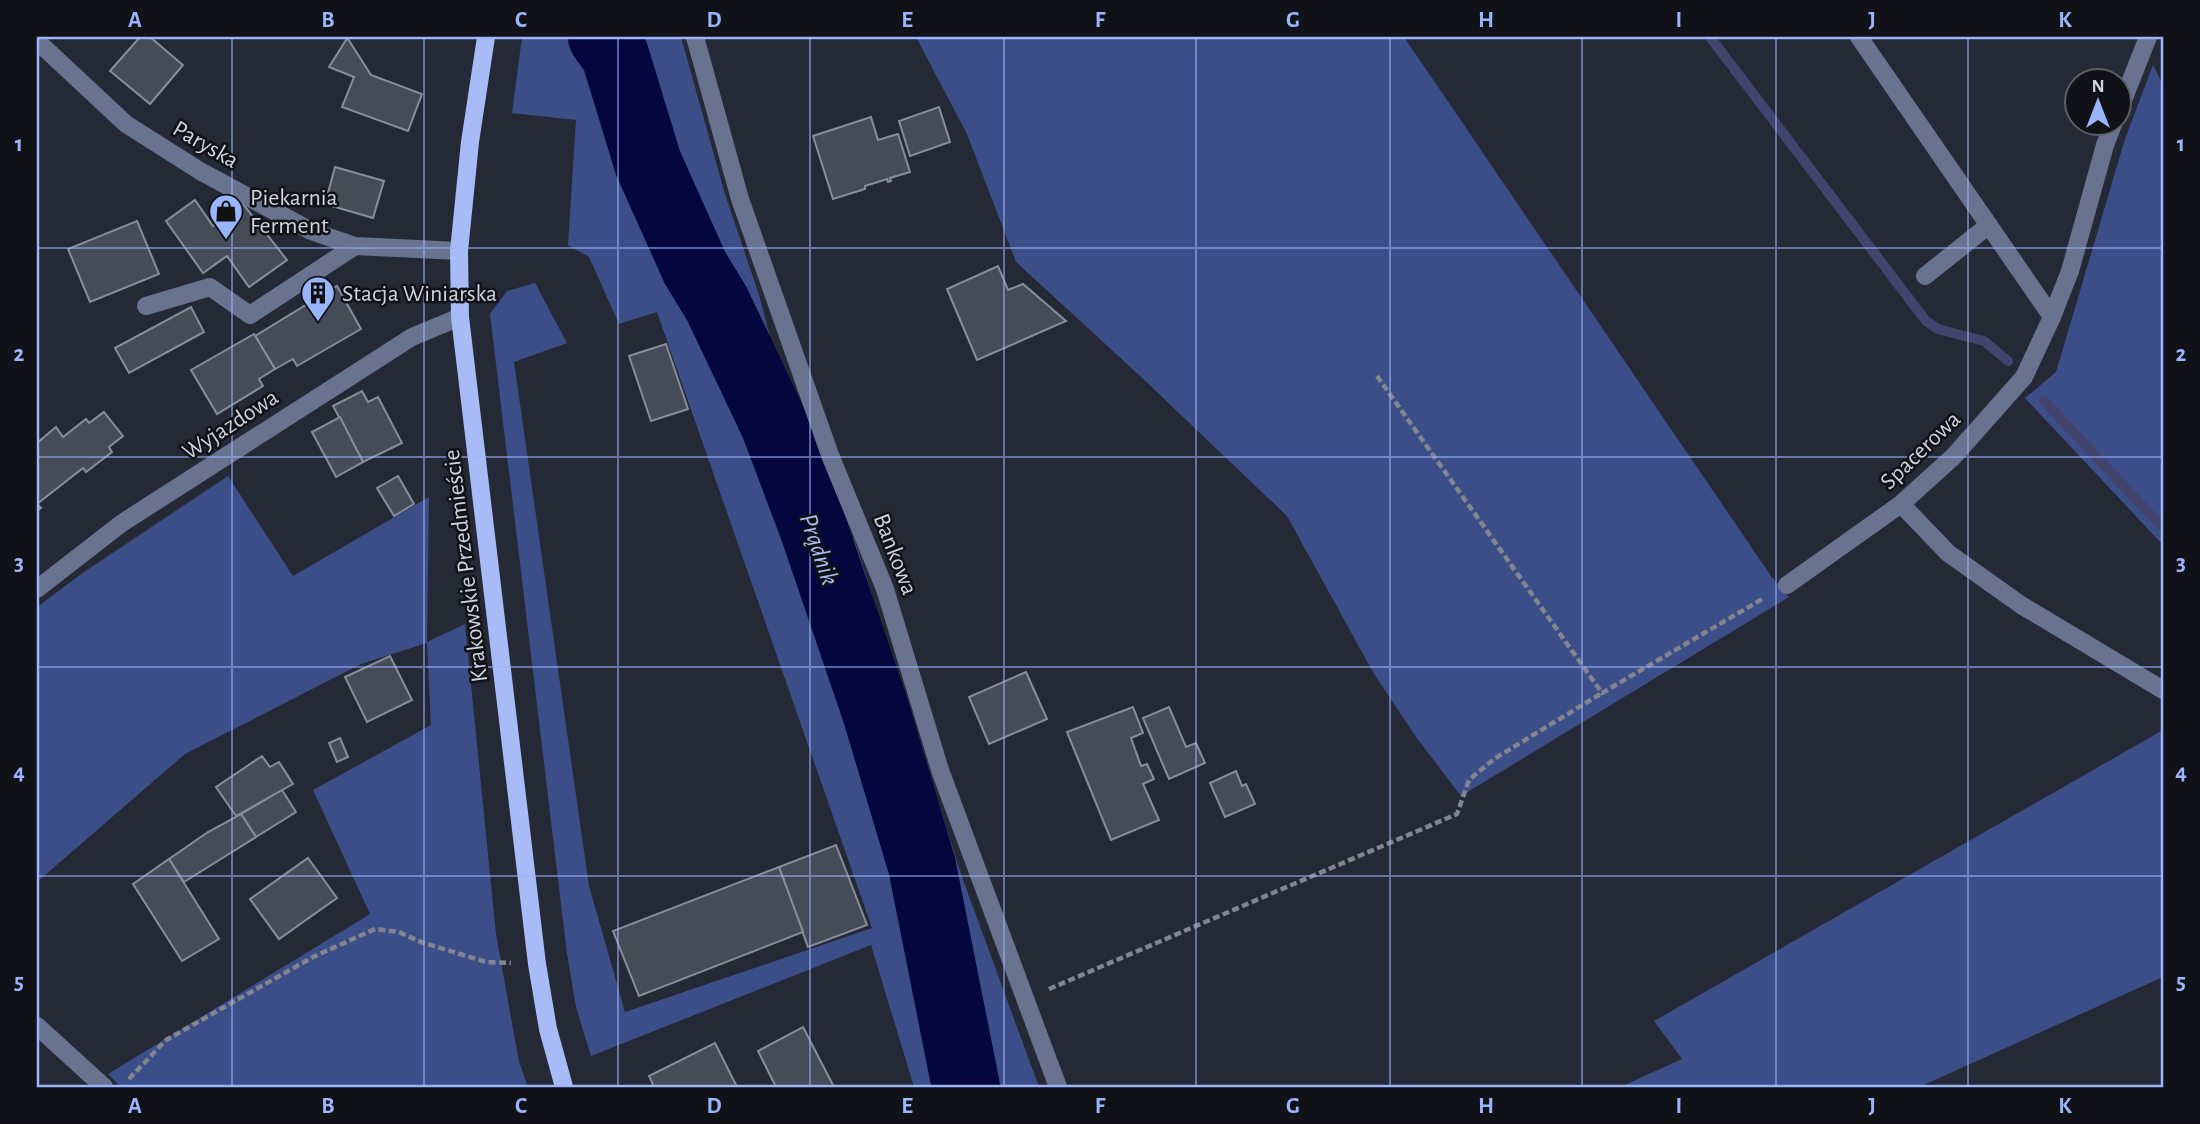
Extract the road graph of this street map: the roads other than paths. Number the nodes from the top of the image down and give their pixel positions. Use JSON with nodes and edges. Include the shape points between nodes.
{"nodes":[{"id":1,"x":486,"y":37,"type":"edge"},
{"id":2,"x":695,"y":37,"type":"edge"},
{"id":3,"x":1859,"y":37,"type":"edge"},
{"id":4,"x":2148,"y":37,"type":"edge"},
{"id":5,"x":37,"y":41,"type":"edge"},
{"id":6,"x":2134,"y":71,"type":"edge"},
{"id":7,"x":2109,"y":136,"type":"edge"},
{"id":8,"x":1989,"y":225,"type":"junction"},
{"id":9,"x":355,"y":246,"type":"junction"},
{"id":10,"x":459,"y":251,"type":"junction"},
{"id":11,"x":1925,"y":276,"type":"dead end"},
{"id":12,"x":146,"y":306,"type":"dead end"},
{"id":13,"x":460,"y":317,"type":"junction"},
{"id":14,"x":2052,"y":317,"type":"junction"},
{"id":15,"x":1901,"y":504,"type":"junction"},
{"id":16,"x":1787,"y":585,"type":"road end"},
{"id":17,"x":37,"y":589,"type":"edge"},
{"id":18,"x":2163,"y":690,"type":"edge"},
{"id":19,"x":37,"y":1026,"type":"edge"},
{"id":20,"x":104,"y":1087,"type":"edge"},
{"id":21,"x":564,"y":1087,"type":"edge"},
{"id":22,"x":1058,"y":1087,"type":"edge"}],
"edges":[{"from":1,"to":10,"type":"main road","name":"Krakowskie Przedmieście"},
{"from":2,"to":22,"type":"street","name":"Bankowa","via":[[740,199],[830,455],[885,589],[940,770]]},
{"from":3,"to":8,"type":"street"},
{"from":4,"to":6,"type":"street"},
{"from":5,"to":9,"type":"street","name":"Paryska","via":[[126,124],[289,219]]},
{"from":7,"to":14,"type":"street","name":"Spacerowa"},
{"from":8,"to":11,"type":"street"},
{"from":8,"to":14,"type":"street"},
{"from":9,"to":10,"type":"street","name":"Paryska"},
{"from":9,"to":12,"type":"street","via":[[250,315],[210,287]]},
{"from":10,"to":13,"type":"main road","name":"Krakowskie Przedmieście"},
{"from":13,"to":17,"type":"street","name":"Wyjazdowa","via":[[412,337],[133,516]]},
{"from":13,"to":21,"type":"main road","name":"Krakowskie Przedmieście","via":[[537,964]]},
{"from":14,"to":15,"type":"street","name":"Spacerowa","via":[[2024,377],[1953,457]]},
{"from":15,"to":16,"type":"street","name":"Spacerowa"},
{"from":15,"to":18,"type":"street","via":[[1948,553],[2011,598]]},
{"from":19,"to":20,"type":"street"}]}
